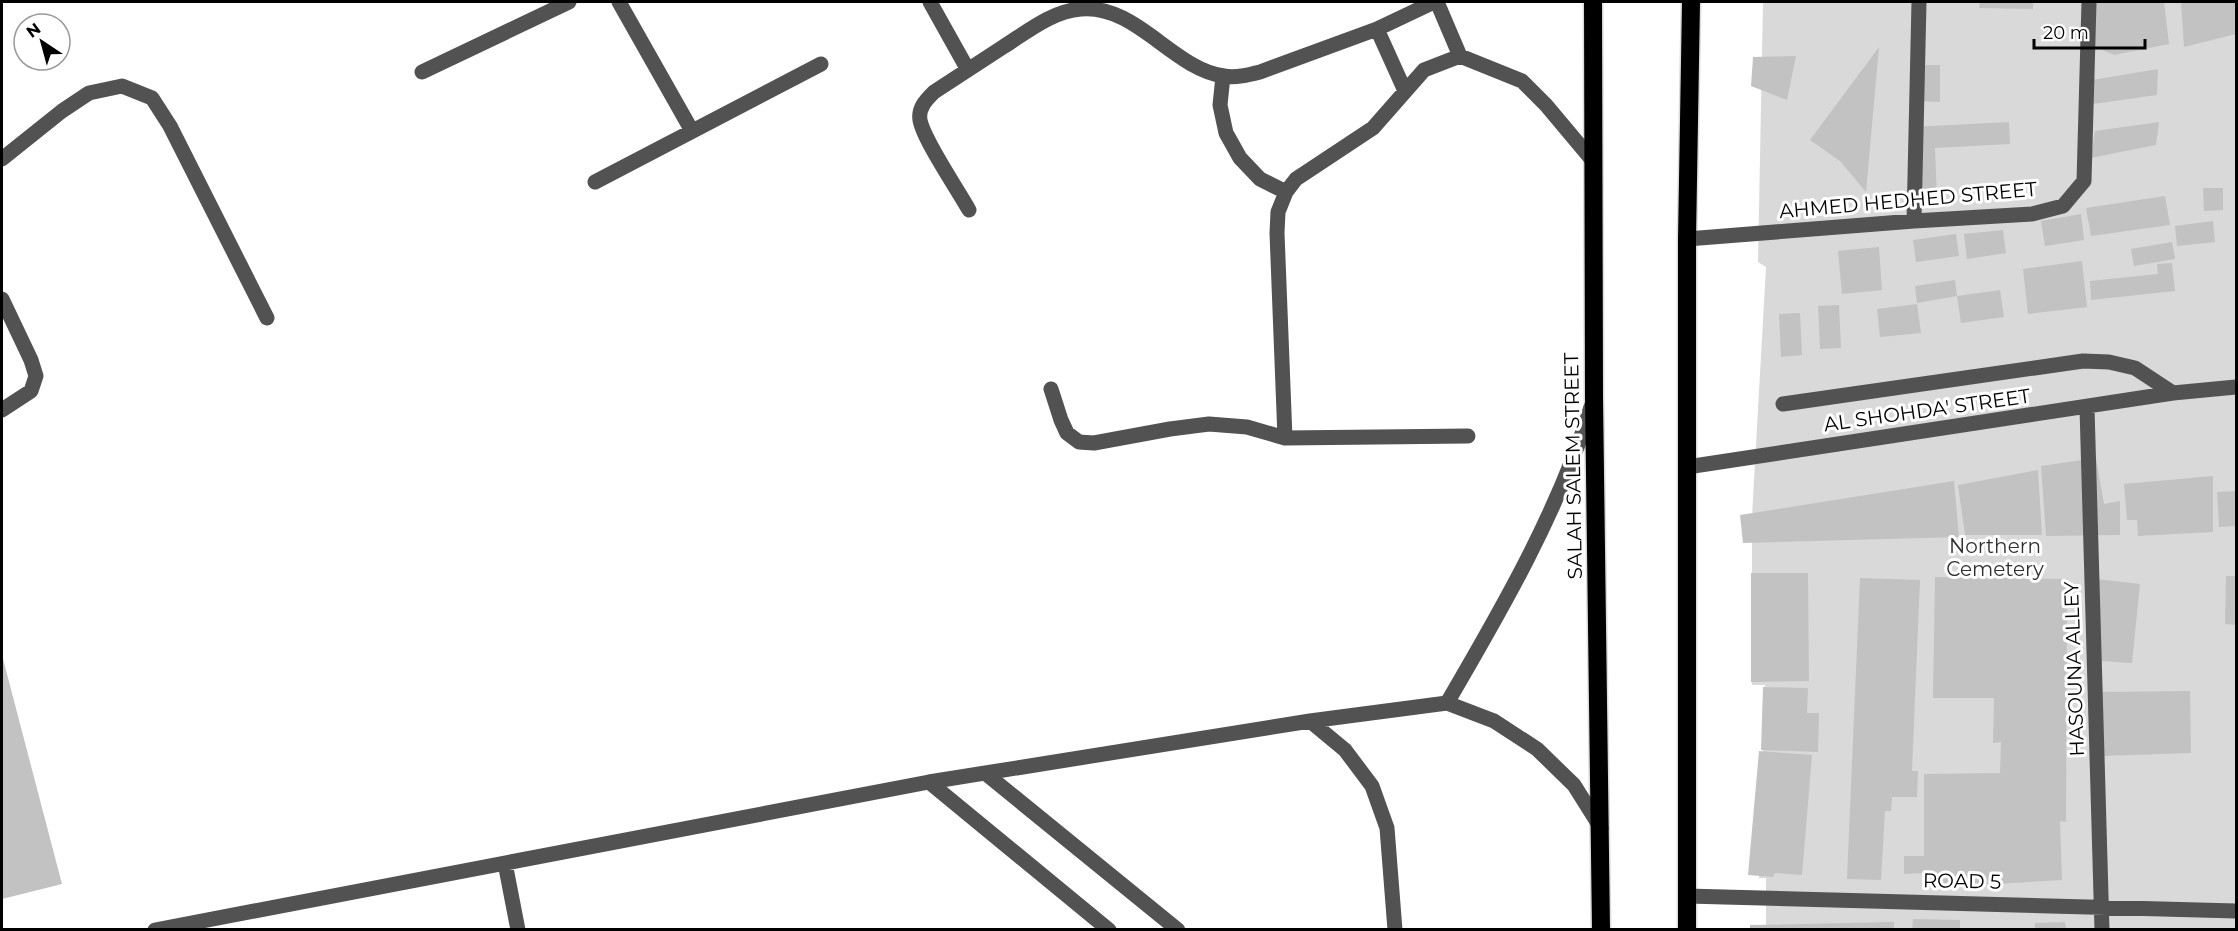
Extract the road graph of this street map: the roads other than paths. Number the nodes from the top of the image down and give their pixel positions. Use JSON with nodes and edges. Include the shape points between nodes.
{"nodes":[{"id":1,"x":569,"y":2,"type":"edge"},
{"id":2,"x":619,"y":2,"type":"edge"},
{"id":3,"x":930,"y":2,"type":"edge"},
{"id":4,"x":1436,"y":2,"type":"edge"},
{"id":5,"x":1593,"y":2,"type":"edge"},
{"id":6,"x":1691,"y":2,"type":"edge"},
{"id":7,"x":1918,"y":2,"type":"edge"},
{"id":8,"x":2089,"y":2,"type":"edge"},
{"id":9,"x":1377,"y":29,"type":"junction"},
{"id":10,"x":1460,"y":56,"type":"junction"},
{"id":11,"x":821,"y":64,"type":"dead end"},
{"id":12,"x":968,"y":70,"type":"junction"},
{"id":13,"x":422,"y":72,"type":"dead end"},
{"id":14,"x":1223,"y":76,"type":"junction"},
{"id":15,"x":1405,"y":91,"type":"junction"},
{"id":16,"x":692,"y":131,"type":"junction"},
{"id":17,"x":2,"y":159,"type":"edge"},
{"id":18,"x":1593,"y":161,"type":"junction"},
{"id":19,"x":595,"y":182,"type":"dead end"},
{"id":20,"x":1286,"y":192,"type":"junction"},
{"id":21,"x":969,"y":210,"type":"dead end"},
{"id":22,"x":1914,"y":220,"type":"junction"},
{"id":23,"x":1687,"y":240,"type":"junction"},
{"id":24,"x":2,"y":299,"type":"edge"},
{"id":25,"x":267,"y":318,"type":"dead end"},
{"id":26,"x":2236,"y":387,"type":"edge"},
{"id":27,"x":1051,"y":389,"type":"dead end"},
{"id":28,"x":2173,"y":393,"type":"junction"},
{"id":29,"x":1594,"y":397,"type":"junction"},
{"id":30,"x":1783,"y":404,"type":"dead end"},
{"id":31,"x":2087,"y":408,"type":"junction"},
{"id":32,"x":2,"y":410,"type":"edge"},
{"id":33,"x":1468,"y":436,"type":"dead end"},
{"id":34,"x":1285,"y":438,"type":"junction"},
{"id":35,"x":1687,"y":467,"type":"junction"},
{"id":36,"x":1447,"y":703,"type":"junction"},
{"id":37,"x":1310,"y":721,"type":"junction"},
{"id":38,"x":985,"y":773,"type":"junction"},
{"id":39,"x":930,"y":783,"type":"junction"},
{"id":40,"x":1601,"y":828,"type":"junction"},
{"id":41,"x":506,"y":863,"type":"junction"},
{"id":42,"x":1687,"y":896,"type":"junction"},
{"id":43,"x":2101,"y":906,"type":"junction"},
{"id":44,"x":2236,"y":911,"type":"edge"},
{"id":45,"x":220,"y":925,"type":"edge"},
{"id":46,"x":155,"y":930,"type":"edge"},
{"id":47,"x":518,"y":930,"type":"edge"},
{"id":48,"x":1110,"y":930,"type":"edge"},
{"id":49,"x":1178,"y":930,"type":"edge"},
{"id":50,"x":1395,"y":930,"type":"edge"},
{"id":51,"x":1601,"y":930,"type":"edge"},
{"id":52,"x":1687,"y":930,"type":"edge"},
{"id":53,"x":2102,"y":930,"type":"edge"}],
"edges":[{"from":1,"to":13,"type":"street"},
{"from":2,"to":16,"type":"street"},
{"from":3,"to":12,"type":"street"},
{"from":4,"to":9,"type":"street"},
{"from":4,"to":10,"type":"street"},
{"from":5,"to":18,"type":"highway","name":"SALAH SALEM STREET"},
{"from":6,"to":23,"type":"highway"},
{"from":7,"to":22,"type":"street"},
{"from":8,"to":22,"type":"street","name":"AHMED HEDHED STREET","via":[[2084,181],[2063,206],[2032,214]]},
{"from":9,"to":14,"type":"street","via":[[1260,72]]},
{"from":9,"to":15,"type":"street"},
{"from":10,"to":15,"type":"street","via":[[1424,70]]},
{"from":10,"to":18,"type":"street","via":[[1522,81]]},
{"from":11,"to":16,"type":"street"},
{"from":12,"to":14,"type":"street","via":[[1056,15],[1081,8],[1107,11],[1206,71]]},
{"from":12,"to":21,"type":"street","via":[[923,103],[920,118],[925,134]]},
{"from":14,"to":20,"type":"street","via":[[1220,105],[1226,133],[1235,150],[1260,179]]},
{"from":15,"to":20,"type":"street","via":[[1373,128],[1310,168]]},
{"from":16,"to":19,"type":"street"},
{"from":17,"to":25,"type":"street","via":[[89,93],[122,86],[152,98]]},
{"from":18,"to":29,"type":"highway","name":"SALAH SALEM STREET"},
{"from":20,"to":34,"type":"street","via":[[1278,212],[1277,232]]},
{"from":22,"to":23,"type":"street","name":"AHMED HEDHED STREET"},
{"from":23,"to":35,"type":"highway"},
{"from":24,"to":32,"type":"street","via":[[36,376],[31,391]]},
{"from":26,"to":28,"type":"street","name":"AL SHOHDA' STREET"},
{"from":27,"to":34,"type":"street","via":[[1067,434],[1079,442],[1094,443],[1209,424],[1247,427]]},
{"from":28,"to":30,"type":"street","name":"AL SHOHDA' STREET","via":[[2135,368],[2083,361]]},
{"from":28,"to":31,"type":"street","name":"AL SHOHDA' STREET"},
{"from":29,"to":36,"type":"street","via":[[1577,453],[1547,517]]},
{"from":29,"to":40,"type":"highway","name":"SALAH SALEM STREET"},
{"from":31,"to":35,"type":"street","name":"AL SHOHDA' STREET"},
{"from":31,"to":43,"type":"street","name":"HASOUNA ALLEY"},
{"from":33,"to":34,"type":"street"},
{"from":35,"to":42,"type":"highway"},
{"from":36,"to":37,"type":"street"},
{"from":36,"to":40,"type":"street","via":[[1494,722],[1537,749],[1574,785]]},
{"from":37,"to":38,"type":"street"},
{"from":37,"to":50,"type":"street","via":[[1345,750],[1372,786],[1387,828]]},
{"from":38,"to":39,"type":"street"},
{"from":38,"to":49,"type":"street"},
{"from":39,"to":41,"type":"street"},
{"from":39,"to":48,"type":"street"},
{"from":40,"to":51,"type":"highway","name":"SALAH SALEM STREET"},
{"from":41,"to":45,"type":"street"},
{"from":41,"to":47,"type":"street"},
{"from":42,"to":43,"type":"street","name":"ROAD 5"},
{"from":42,"to":52,"type":"highway"},
{"from":43,"to":44,"type":"street","name":"ROAD 5"},
{"from":43,"to":53,"type":"street","name":"HASOUNA ALLEY"},
{"from":45,"to":46,"type":"street"}]}
